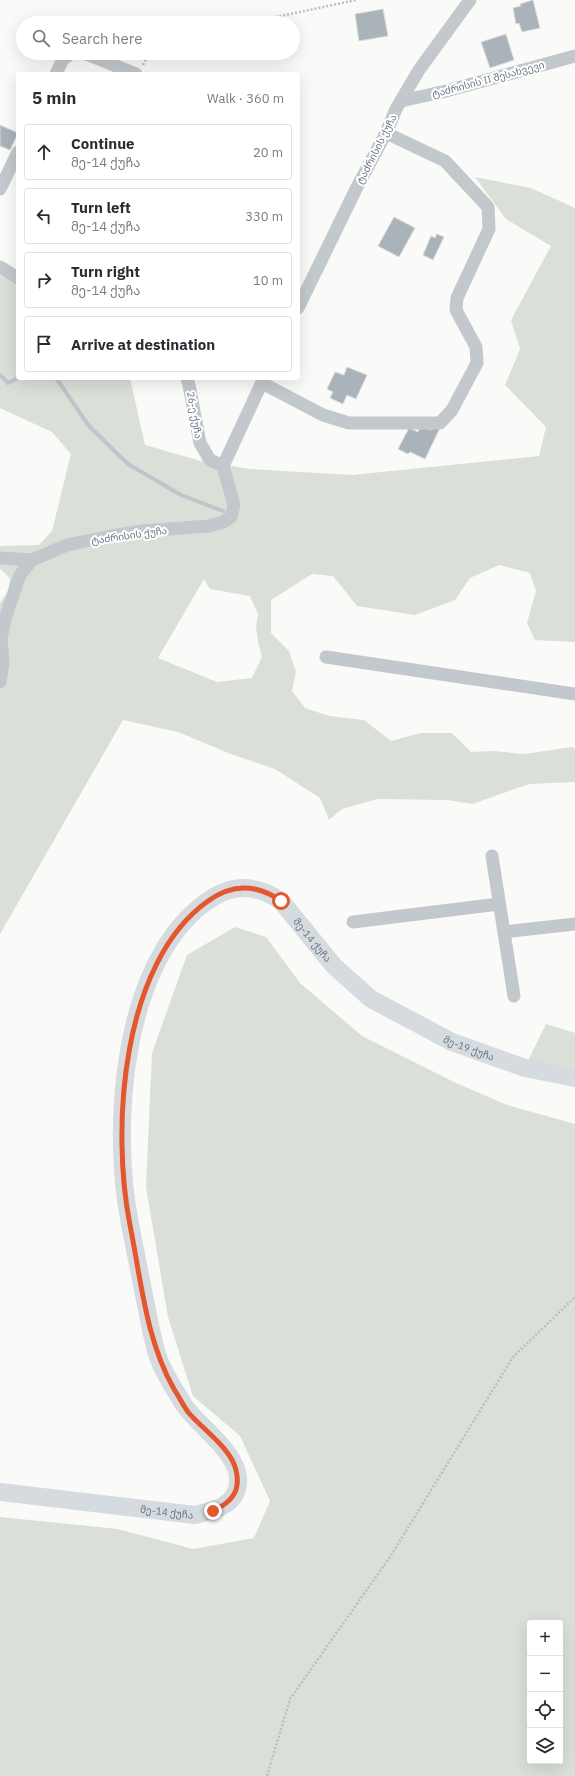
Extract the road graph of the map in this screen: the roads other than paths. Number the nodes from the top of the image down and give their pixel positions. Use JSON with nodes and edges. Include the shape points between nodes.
{"nodes":[{"id":1,"x":470,"y":0,"type":"edge"},
{"id":2,"x":575,"y":56,"type":"edge"},
{"id":3,"x":63,"y":60,"type":"edge"},
{"id":4,"x":101,"y":60,"type":"edge"},
{"id":5,"x":57,"y":72,"type":"edge"},
{"id":6,"x":131,"y":72,"type":"edge"},
{"id":7,"x":401,"y":101,"type":"junction"},
{"id":8,"x":386,"y":133,"type":"junction"},
{"id":9,"x":16,"y":156,"type":"edge"},
{"id":10,"x":0,"y":189,"type":"edge"},
{"id":11,"x":0,"y":267,"type":"edge"},
{"id":12,"x":16,"y":277,"type":"edge"},
{"id":13,"x":300,"y":304,"type":"edge"},
{"id":14,"x":188,"y":380,"type":"edge"},
{"id":15,"x":263,"y":381,"type":"edge"},
{"id":16,"x":223,"y":466,"type":"junction"},
{"id":17,"x":0,"y":558,"type":"edge"},
{"id":18,"x":32,"y":560,"type":"junction"},
{"id":19,"x":326,"y":657,"type":"dead end"},
{"id":20,"x":0,"y":682,"type":"edge"},
{"id":21,"x":575,"y":694,"type":"edge"},
{"id":22,"x":492,"y":856,"type":"dead end"},
{"id":23,"x":499,"y":904,"type":"junction"},
{"id":24,"x":353,"y":922,"type":"dead end"},
{"id":25,"x":575,"y":924,"type":"edge"},
{"id":26,"x":504,"y":932,"type":"junction"},
{"id":27,"x":514,"y":996,"type":"dead end"},
{"id":28,"x":371,"y":999,"type":"joint"},
{"id":29,"x":575,"y":1078,"type":"edge"},
{"id":30,"x":0,"y":1492,"type":"edge"}],
"edges":[{"from":1,"to":7,"type":"street","name":"ტაძრისის ქუჩა","via":[[419,70]]},
{"from":2,"to":7,"type":"street","name":"ტაძრისის II შესახვევი"},
{"from":3,"to":5,"type":"street"},
{"from":4,"to":6,"type":"street"},
{"from":7,"to":8,"type":"street","name":"ტაძრისის ქუჩა"},
{"from":8,"to":13,"type":"street","name":"ტაძრისის ქუჩა"},
{"from":8,"to":15,"type":"street","via":[[444,161],[488,208],[489,229],[456,298],[456,310],[476,347],[477,363],[452,410],[440,423],[349,423],[323,415]]},
{"from":9,"to":10,"type":"street"},
{"from":11,"to":12,"type":"street"},
{"from":14,"to":16,"type":"street","name":"26-ე ქუჩა","via":[[200,443],[210,460]]},
{"from":15,"to":16,"type":"street"},
{"from":16,"to":18,"type":"street","name":"ტაძრისის ქუჩა","via":[[234,506],[231,517],[223,522],[209,526],[111,536],[67,545]]},
{"from":17,"to":18,"type":"street"},
{"from":18,"to":20,"type":"street","name":"ტაძრისის ქუჩა","via":[[20,575],[6,616],[1,638],[4,663]]},
{"from":19,"to":21,"type":"street"},
{"from":22,"to":23,"type":"street"},
{"from":23,"to":24,"type":"street"},
{"from":23,"to":26,"type":"street"},
{"from":25,"to":26,"type":"street"},
{"from":26,"to":27,"type":"street"},
{"from":28,"to":29,"type":"street","name":"მე-19 ქუჩა","via":[[452,1042],[525,1068]]},
{"from":28,"to":30,"type":"street","name":"მე-14 ქუჩა","via":[[334,966],[281,901],[270,893],[252,887],[235,888],[215,896],[196,909],[177,929],[158,961],[144,997],[126,1067],[121,1115],[128,1210],[158,1358],[188,1412],[227,1452],[236,1467],[238,1483],[234,1496],[225,1505],[213,1511],[195,1515]]}]}
